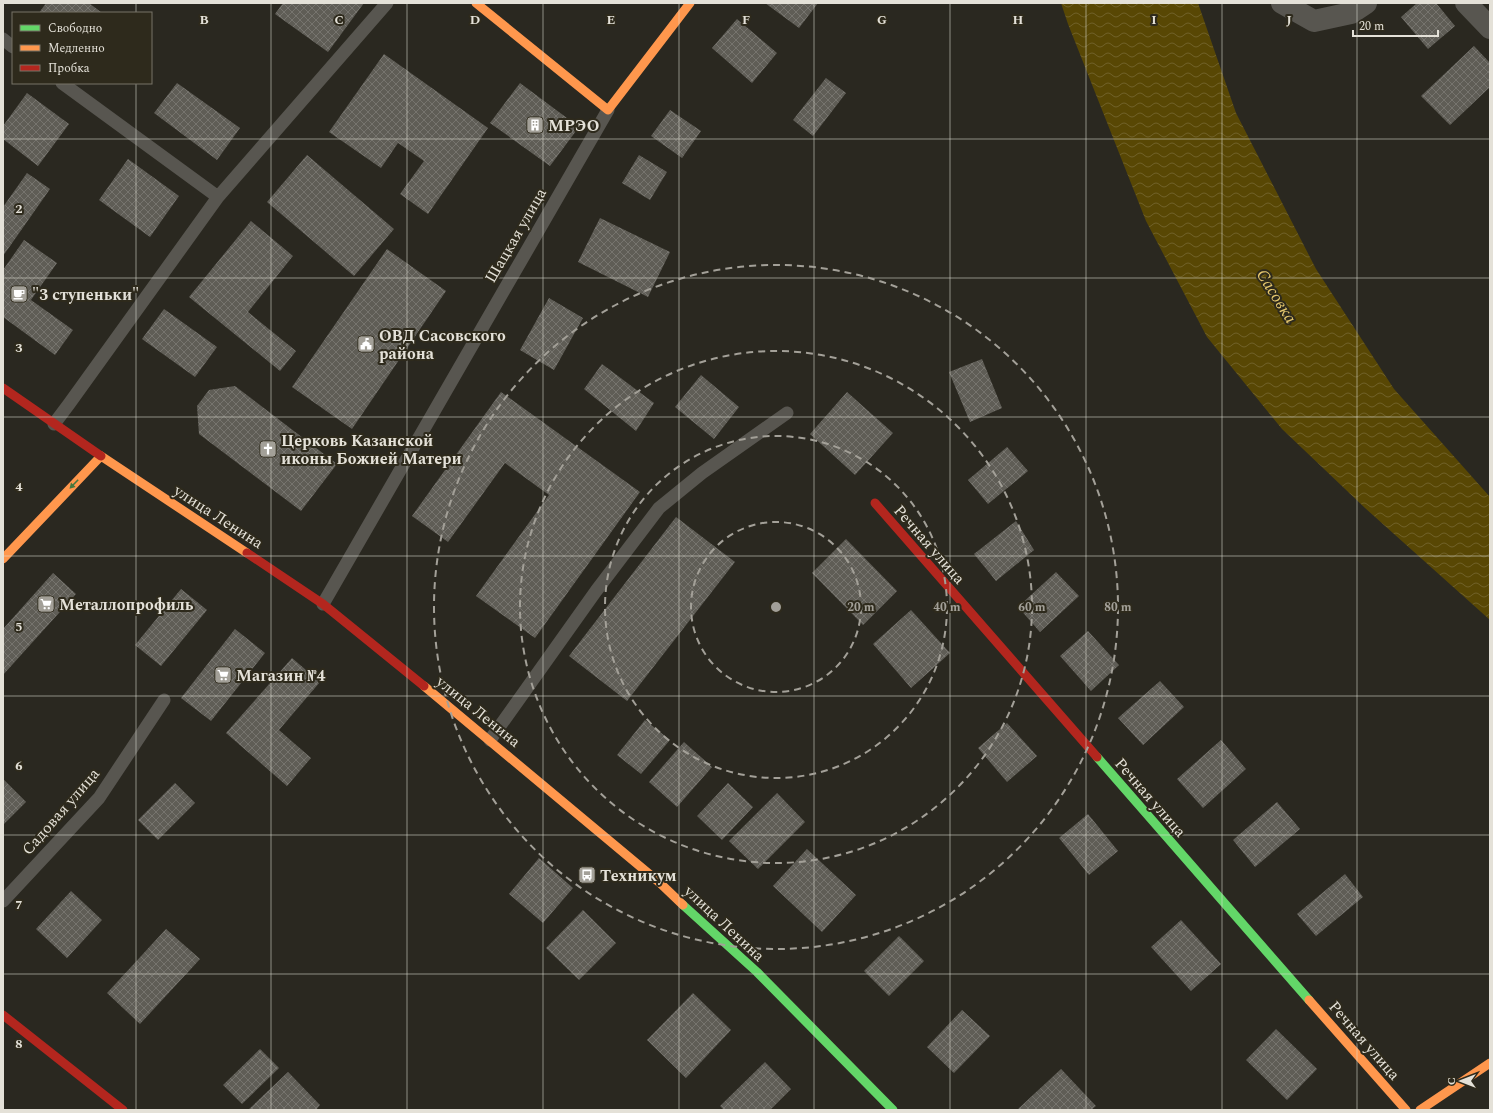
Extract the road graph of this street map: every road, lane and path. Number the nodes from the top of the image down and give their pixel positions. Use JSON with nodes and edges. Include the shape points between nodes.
{"nodes":[{"id":1,"x":387,"y":3,"type":"edge"},
{"id":2,"x":476,"y":3,"type":"edge"},
{"id":3,"x":690,"y":3,"type":"edge"},
{"id":4,"x":1282,"y":3,"type":"edge"},
{"id":5,"x":1366,"y":3,"type":"edge"},
{"id":6,"x":1466,"y":3,"type":"edge"},
{"id":7,"x":1490,"y":28,"type":"edge"},
{"id":8,"x":3,"y":40,"type":"edge"},
{"id":9,"x":12,"y":46,"type":"edge"},
{"id":10,"x":63,"y":84,"type":"edge"},
{"id":11,"x":608,"y":110,"type":"junction"},
{"id":12,"x":218,"y":197,"type":"junction"},
{"id":13,"x":3,"y":388,"type":"edge"},
{"id":14,"x":788,"y":413,"type":"dead end"},
{"id":15,"x":54,"y":424,"type":"junction"},
{"id":16,"x":101,"y":456,"type":"junction"},
{"id":17,"x":874,"y":503,"type":"dead end"},
{"id":18,"x":3,"y":559,"type":"edge"},
{"id":19,"x":323,"y":604,"type":"junction"},
{"id":20,"x":164,"y":700,"type":"dead end"},
{"id":21,"x":490,"y":740,"type":"junction"},
{"id":22,"x":3,"y":901,"type":"edge"},
{"id":23,"x":3,"y":1015,"type":"edge"},
{"id":24,"x":1490,"y":1063,"type":"edge"},
{"id":25,"x":123,"y":1110,"type":"edge"},
{"id":26,"x":893,"y":1110,"type":"edge"},
{"id":27,"x":1406,"y":1110,"type":"edge"},
{"id":28,"x":1420,"y":1110,"type":"edge"}],
"edges":[{"from":1,"to":12,"type":"lane"},
{"from":2,"to":11,"type":"main road"},
{"from":3,"to":11,"type":"main road","name":"Шацкая улица"},
{"from":4,"to":5,"type":"street","via":[[1314,21],[1351,13]]},
{"from":6,"to":7,"type":"street"},
{"from":8,"to":9,"type":"lane"},
{"from":10,"to":12,"type":"lane"},
{"from":11,"to":19,"type":"lane","name":"Шацкая улица"},
{"from":12,"to":15,"type":"lane"},
{"from":13,"to":15,"type":"main road","name":"улица Ленина"},
{"from":14,"to":21,"type":"lane","via":[[702,473],[659,508],[596,591]]},
{"from":15,"to":16,"type":"main road","name":"улица Ленина"},
{"from":16,"to":18,"type":"main road","one_way":true},
{"from":16,"to":19,"type":"main road","name":"улица Ленина"},
{"from":17,"to":27,"type":"main road","name":"Речная улица"},
{"from":19,"to":21,"type":"main road","name":"улица Ленина"},
{"from":20,"to":22,"type":"lane","name":"Садовая улица","via":[[99,798]]},
{"from":21,"to":26,"type":"main road","name":"улица Ленина","via":[[660,883],[745,962]]},
{"from":23,"to":25,"type":"main road"},
{"from":24,"to":28,"type":"main road"}]}
